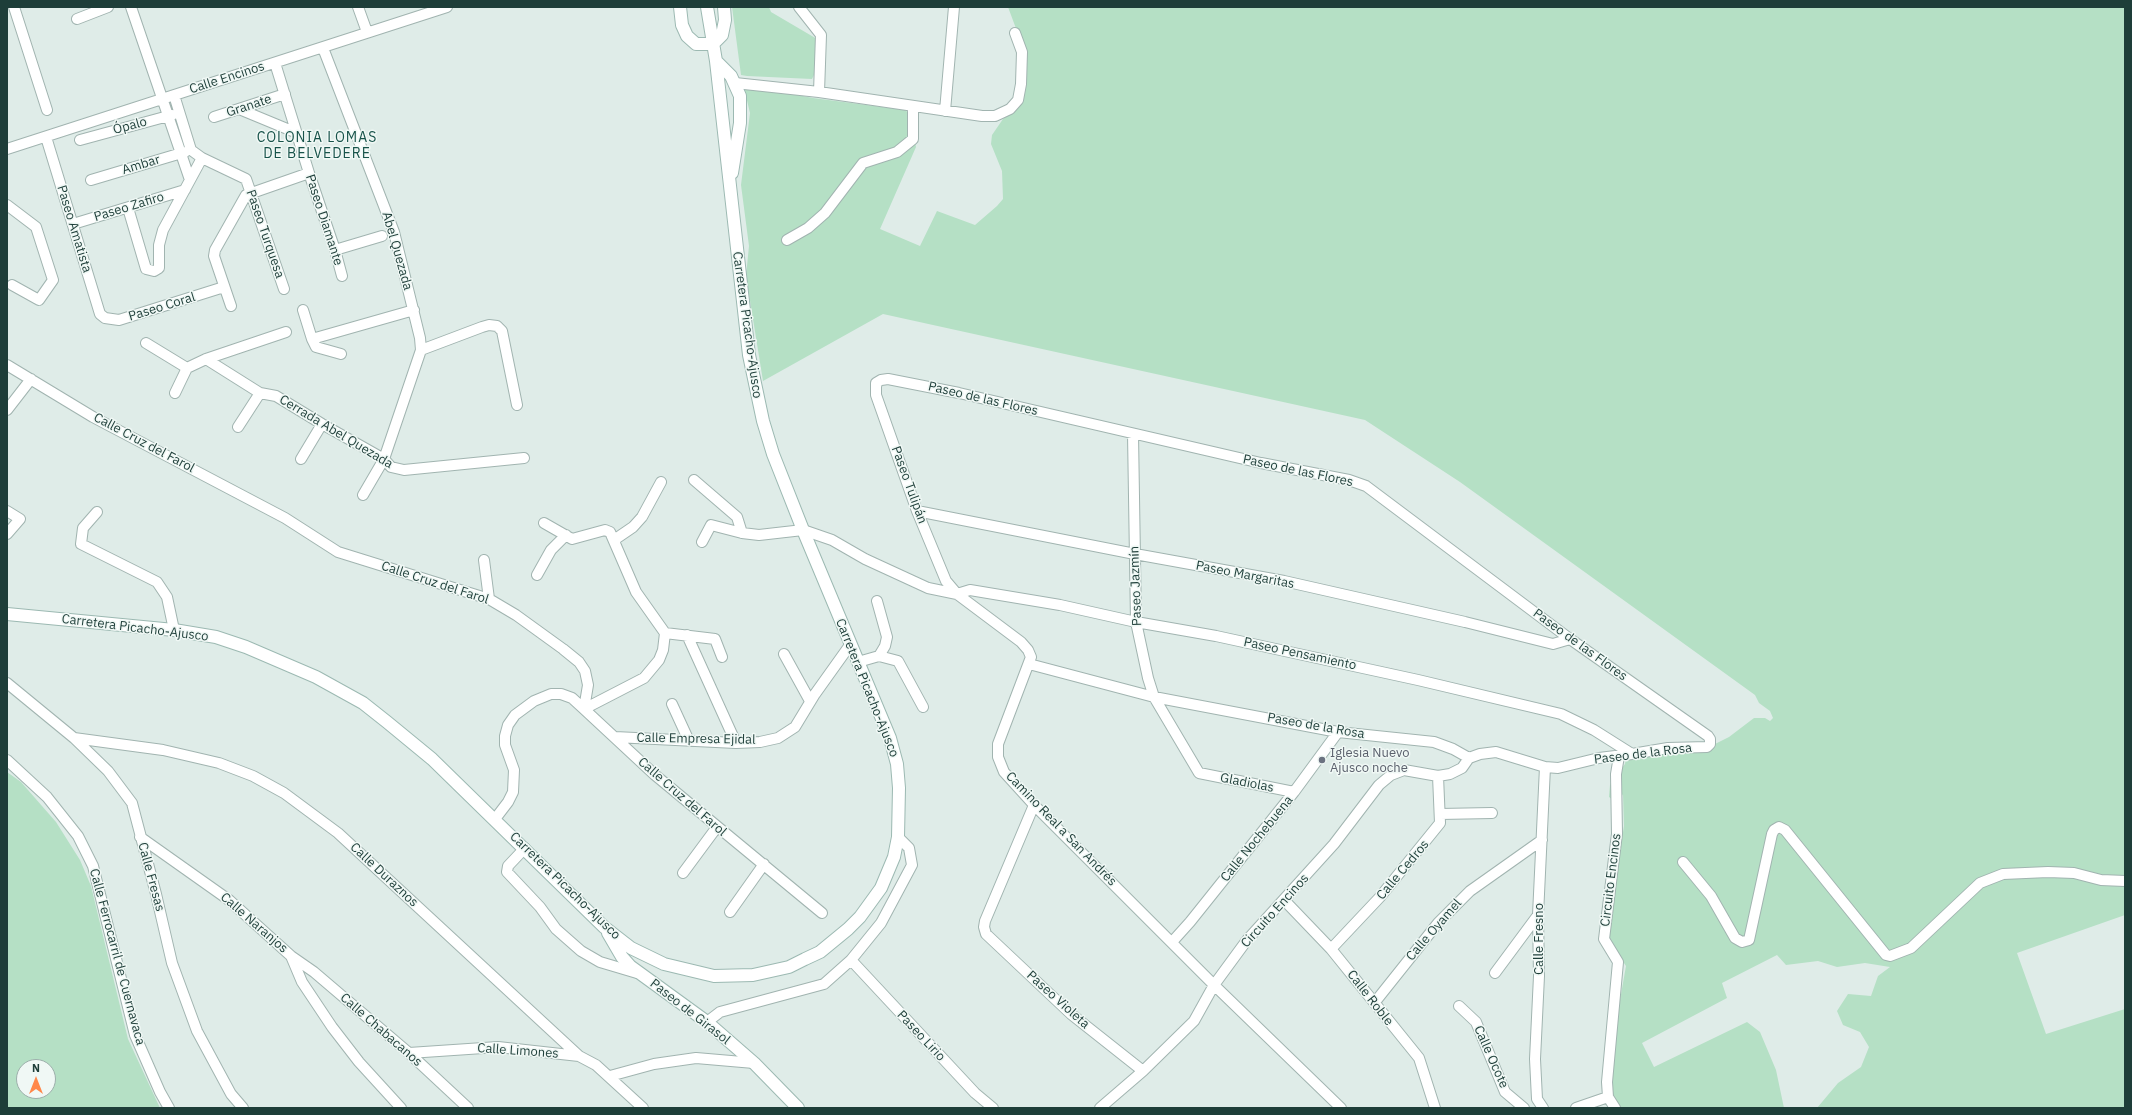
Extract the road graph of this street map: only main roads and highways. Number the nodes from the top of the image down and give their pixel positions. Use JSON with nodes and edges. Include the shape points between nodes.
{"nodes":[{"id":1,"x":680,"y":7,"type":"edge"},
{"id":2,"x":707,"y":7,"type":"edge"},
{"id":3,"x":724,"y":7,"type":"edge"},
{"id":4,"x":713,"y":44,"type":"junction"},
{"id":5,"x":716,"y":61,"type":"junction"},
{"id":6,"x":730,"y":186,"type":"junction"},
{"id":7,"x":7,"y":614,"type":"edge"},
{"id":8,"x":604,"y":927,"type":"junction"},
{"id":9,"x":798,"y":1108,"type":"edge"}],
"edges":[{"from":1,"to":4,"type":"main road","via":[[682,25],[687,36],[696,44]]},
{"from":2,"to":4,"type":"main road","name":"Carretera Picacho-Ajusco"},
{"from":3,"to":4,"type":"main road","via":[[722,35]]},
{"from":4,"to":5,"type":"main road","name":"Carretera Picacho-Ajusco"},
{"from":5,"to":6,"type":"main road","name":"Carretera Picacho-Ajusco"},
{"from":5,"to":6,"type":"main road","via":[[735,83],[741,108]]},
{"from":6,"to":8,"type":"main road","name":"Carretera Picacho-Ajusco","via":[[743,309],[756,392],[773,454],[890,738],[897,764],[899,788],[898,837],[888,874],[860,916],[820,952],[789,967],[734,977],[696,973],[648,957],[631,948]]},
{"from":7,"to":8,"type":"main road","name":"Carretera Picacho-Ajusco","via":[[174,630],[216,637],[316,676],[363,703],[432,759]]},
{"from":8,"to":9,"type":"main road","name":"Paseo de Girasol","via":[[622,957],[707,1022],[754,1063]]}]}
